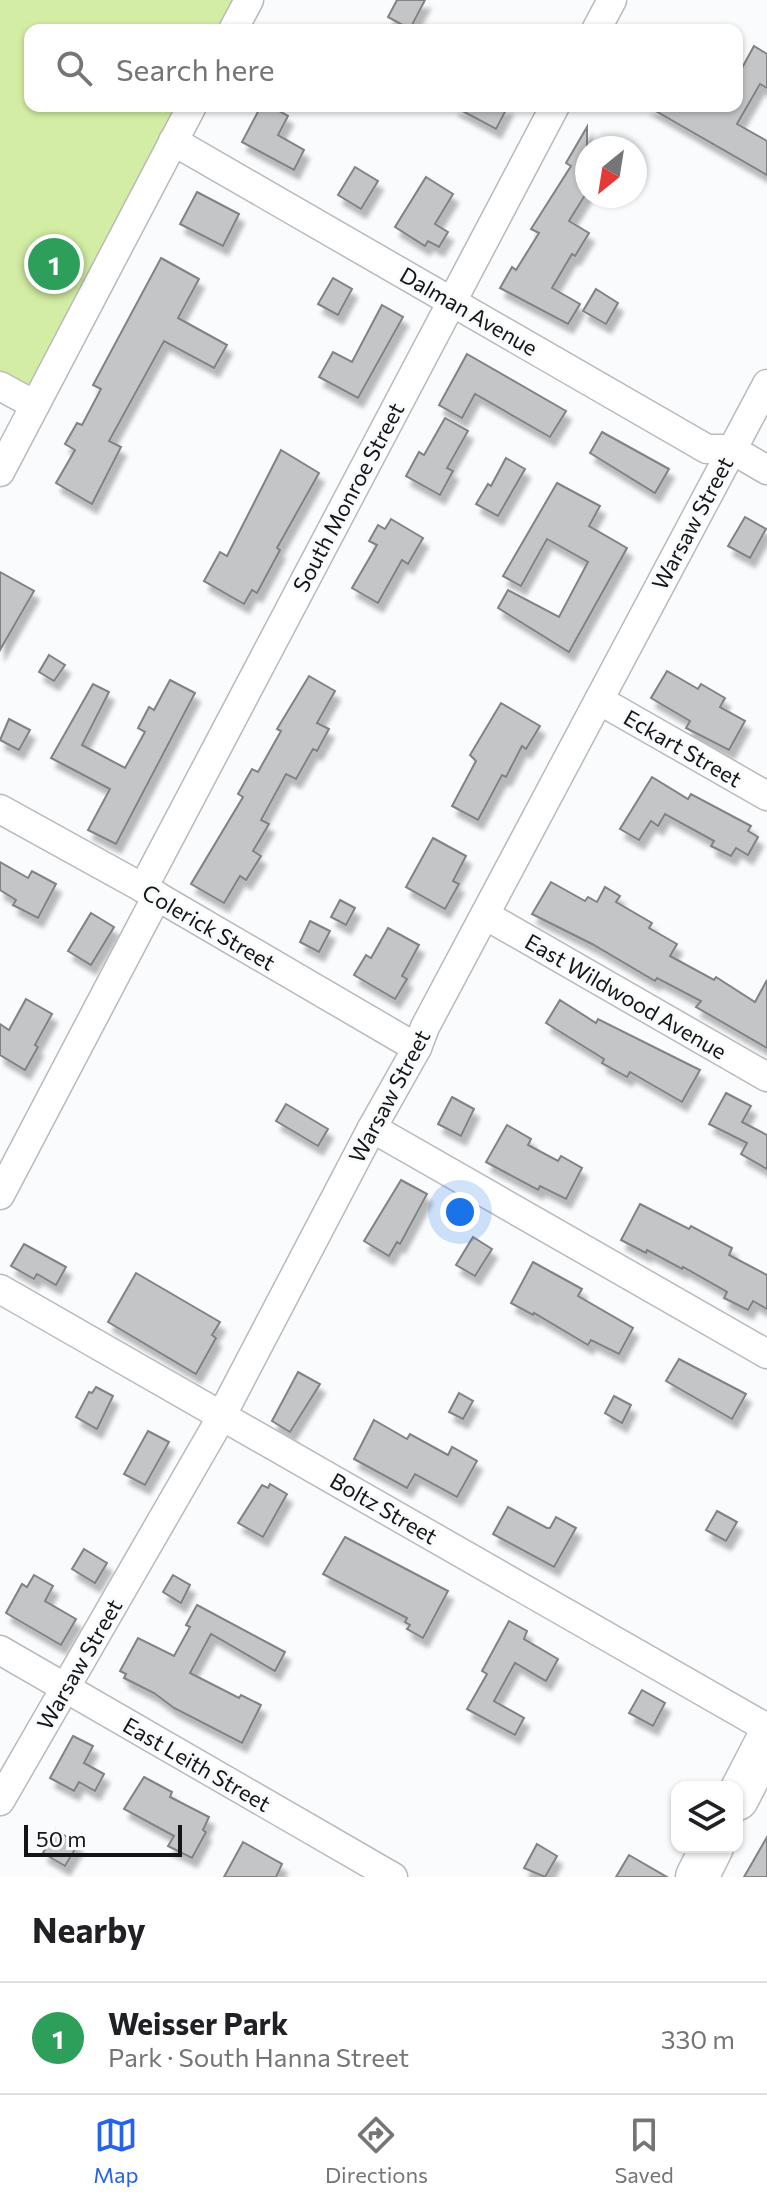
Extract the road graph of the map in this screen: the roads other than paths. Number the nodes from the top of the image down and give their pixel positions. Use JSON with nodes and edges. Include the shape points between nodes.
{"nodes":[{"id":1,"x":249,"y":0,"type":"edge"},
{"id":2,"x":612,"y":0,"type":"edge"},
{"id":3,"x":236,"y":24,"type":"edge"},
{"id":4,"x":599,"y":24,"type":"edge"},
{"id":5,"x":189,"y":112,"type":"edge"},
{"id":6,"x":552,"y":112,"type":"edge"},
{"id":7,"x":173,"y":141,"type":"junction"},
{"id":8,"x":451,"y":301,"type":"junction"},
{"id":9,"x":767,"y":384,"type":"edge"},
{"id":10,"x":0,"y":386,"type":"edge"},
{"id":11,"x":35,"y":405,"type":"junction"},
{"id":12,"x":731,"y":449,"type":"junction"},
{"id":13,"x":767,"y":470,"type":"edge"},
{"id":14,"x":0,"y":472,"type":"edge"},
{"id":15,"x":599,"y":700,"type":"junction"},
{"id":16,"x":767,"y":796,"type":"edge"},
{"id":17,"x":0,"y":809,"type":"edge"},
{"id":18,"x":150,"y":892,"type":"junction"},
{"id":19,"x":485,"y":915,"type":"junction"},
{"id":20,"x":417,"y":1048,"type":"junction"},
{"id":21,"x":767,"y":1077,"type":"edge"},
{"id":22,"x":372,"y":1128,"type":"junction"},
{"id":23,"x":0,"y":1195,"type":"edge"},
{"id":24,"x":0,"y":1289,"type":"edge"},
{"id":25,"x":767,"y":1354,"type":"edge"},
{"id":26,"x":222,"y":1415,"type":"junction"},
{"id":27,"x":0,"y":1650,"type":"edge"},
{"id":28,"x":65,"y":1688,"type":"junction"},
{"id":29,"x":767,"y":1728,"type":"edge"},
{"id":30,"x":767,"y":1741,"type":"edge"},
{"id":31,"x":743,"y":1787,"type":"edge"},
{"id":32,"x":0,"y":1801,"type":"edge"},
{"id":33,"x":709,"y":1853,"type":"edge"},
{"id":34,"x":393,"y":1877,"type":"edge"},
{"id":35,"x":697,"y":1877,"type":"edge"}],
"edges":[{"from":1,"to":3,"type":"street"},
{"from":2,"to":4,"type":"street"},
{"from":5,"to":7,"type":"street"},
{"from":6,"to":8,"type":"street","name":"South Monroe Street"},
{"from":7,"to":8,"type":"street","name":"Dalman Avenue"},
{"from":7,"to":11,"type":"street"},
{"from":8,"to":12,"type":"street","name":"Dalman Avenue","via":[[707,449]]},
{"from":8,"to":18,"type":"street","name":"South Monroe Street"},
{"from":9,"to":12,"type":"street","name":"Warsaw Street"},
{"from":10,"to":11,"type":"street"},
{"from":11,"to":14,"type":"street"},
{"from":12,"to":13,"type":"street","name":"Dalman Avenue"},
{"from":12,"to":15,"type":"street","name":"Warsaw Street"},
{"from":15,"to":16,"type":"street","name":"Eckart Street"},
{"from":15,"to":19,"type":"street","name":"Warsaw Street"},
{"from":17,"to":18,"type":"street","name":"Colerick Street"},
{"from":18,"to":20,"type":"street","name":"Colerick Street"},
{"from":18,"to":23,"type":"street","name":"South Monroe Street"},
{"from":19,"to":20,"type":"street","name":"Warsaw Street"},
{"from":19,"to":21,"type":"street","name":"East Wildwood Avenue"},
{"from":20,"to":22,"type":"street","name":"Warsaw Street"},
{"from":22,"to":25,"type":"street"},
{"from":22,"to":26,"type":"street","name":"Warsaw Street"},
{"from":24,"to":26,"type":"street","name":"Boltz Street"},
{"from":26,"to":28,"type":"street","name":"Warsaw Street"},
{"from":26,"to":29,"type":"street","name":"Boltz Street"},
{"from":27,"to":28,"type":"street","name":"East Leith Street"},
{"from":28,"to":32,"type":"street","name":"Warsaw Street"},
{"from":28,"to":34,"type":"street","name":"East Leith Street"},
{"from":30,"to":31,"type":"highway"},
{"from":33,"to":35,"type":"highway"}]}
